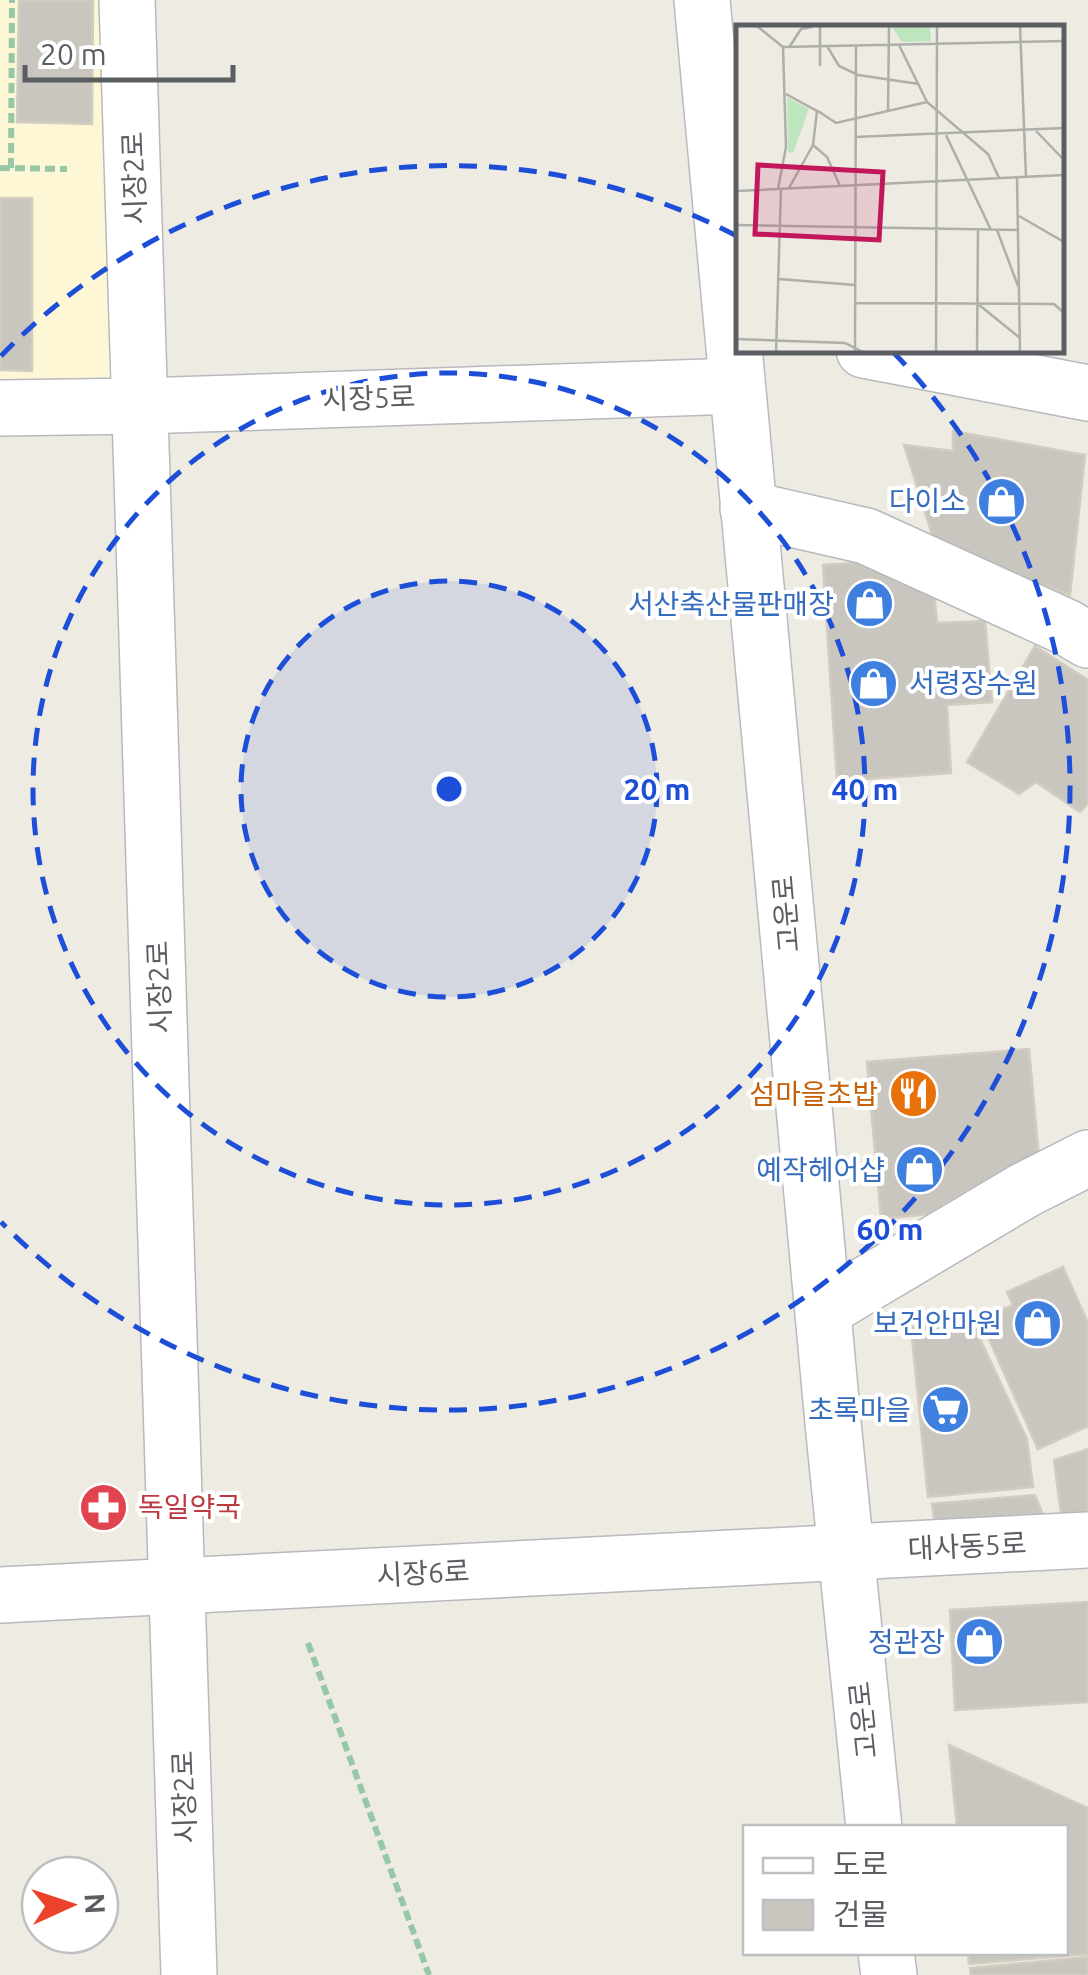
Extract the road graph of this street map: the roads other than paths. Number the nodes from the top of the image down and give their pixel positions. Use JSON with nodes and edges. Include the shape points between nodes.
{"nodes":[{"id":1,"x":127,"y":0,"type":"edge"},
{"id":2,"x":702,"y":0,"type":"edge"},
{"id":3,"x":735,"y":324,"type":"edge"},
{"id":4,"x":874,"y":352,"type":"edge"},
{"id":5,"x":737,"y":386,"type":"junction"},
{"id":6,"x":1088,"y":393,"type":"edge"},
{"id":7,"x":141,"y":406,"type":"junction"},
{"id":8,"x":0,"y":408,"type":"edge"},
{"id":9,"x":748,"y":508,"type":"junction"},
{"id":10,"x":1088,"y":640,"type":"edge"},
{"id":11,"x":1088,"y":1158,"type":"edge"},
{"id":12,"x":822,"y":1310,"type":"junction"},
{"id":13,"x":1088,"y":1540,"type":"edge"},
{"id":14,"x":846,"y":1552,"type":"junction"},
{"id":15,"x":178,"y":1586,"type":"junction"},
{"id":16,"x":0,"y":1595,"type":"edge"},
{"id":17,"x":874,"y":1825,"type":"edge"},
{"id":18,"x":190,"y":1975,"type":"edge"}],
"edges":[{"from":1,"to":7,"type":"street","name":"시장2로"},
{"from":2,"to":3,"type":"street","name":"고운로"},
{"from":3,"to":5,"type":"street","name":"고운로"},
{"from":4,"to":6,"type":"street"},
{"from":5,"to":7,"type":"street","name":"시장5로"},
{"from":5,"to":9,"type":"street","name":"고운로"},
{"from":7,"to":8,"type":"street","name":"시장5로"},
{"from":7,"to":15,"type":"street","name":"시장2로"},
{"from":9,"to":10,"type":"street","via":[[866,536]]},
{"from":9,"to":12,"type":"street","name":"고운로"},
{"from":11,"to":12,"type":"street"},
{"from":12,"to":14,"type":"street","name":"고운로"},
{"from":13,"to":14,"type":"street","name":"대사동5로"},
{"from":14,"to":15,"type":"street","name":"시장6로"},
{"from":14,"to":17,"type":"street","name":"고운로"},
{"from":15,"to":16,"type":"street","name":"시장6로"},
{"from":15,"to":18,"type":"street","name":"시장2로"}]}
